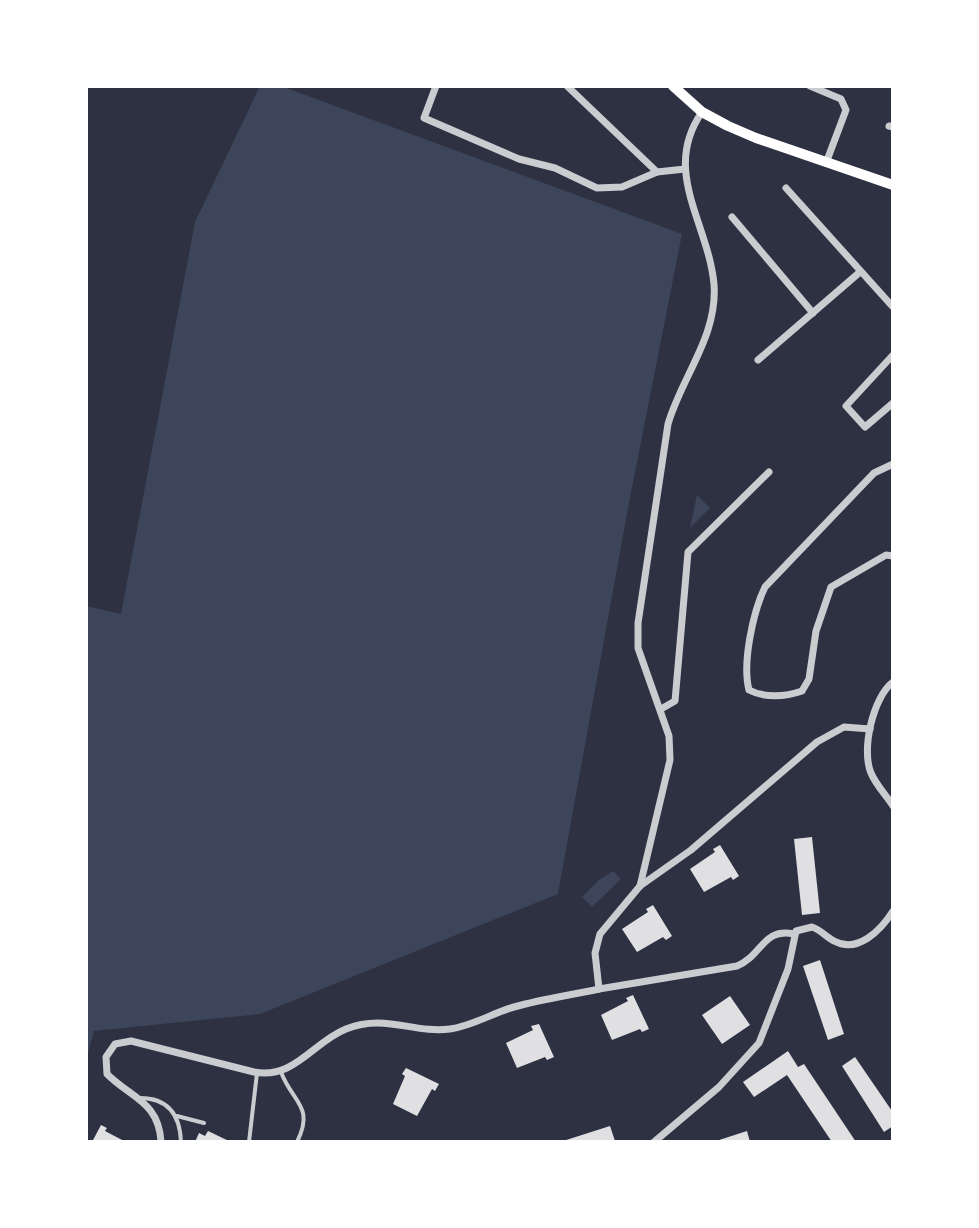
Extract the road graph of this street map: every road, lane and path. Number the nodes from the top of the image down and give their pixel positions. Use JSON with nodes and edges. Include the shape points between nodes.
{"nodes":[{"id":1,"x":436,"y":86,"type":"edge"},
{"id":2,"x":567,"y":86,"type":"edge"},
{"id":3,"x":673,"y":86,"type":"edge"},
{"id":4,"x":810,"y":86,"type":"edge"},
{"id":5,"x":702,"y":112,"type":"junction"},
{"id":6,"x":826,"y":163,"type":"junction"},
{"id":7,"x":685,"y":169,"type":"junction"},
{"id":8,"x":657,"y":172,"type":"junction"},
{"id":9,"x":893,"y":185,"type":"edge"},
{"id":10,"x":786,"y":188,"type":"dead end"},
{"id":11,"x":732,"y":217,"type":"dead end"},
{"id":12,"x":860,"y":272,"type":"junction"},
{"id":13,"x":893,"y":307,"type":"edge"},
{"id":14,"x":813,"y":313,"type":"junction"},
{"id":15,"x":893,"y":355,"type":"edge"},
{"id":16,"x":758,"y":360,"type":"dead end"},
{"id":17,"x":893,"y":403,"type":"edge"},
{"id":18,"x":893,"y":464,"type":"edge"},
{"id":19,"x":769,"y":472,"type":"dead end"},
{"id":20,"x":893,"y":556,"type":"edge"},
{"id":21,"x":893,"y":682,"type":"edge"},
{"id":22,"x":661,"y":709,"type":"junction"},
{"id":23,"x":870,"y":729,"type":"junction"},
{"id":24,"x":893,"y":806,"type":"edge"},
{"id":25,"x":640,"y":886,"type":"junction"},
{"id":26,"x":893,"y":911,"type":"edge"},
{"id":27,"x":794,"y":934,"type":"junction"},
{"id":28,"x":599,"y":989,"type":"junction"},
{"id":29,"x":281,"y":1072,"type":"junction"},
{"id":30,"x":257,"y":1073,"type":"junction"},
{"id":31,"x":140,"y":1098,"type":"junction"},
{"id":32,"x":177,"y":1116,"type":"junction"},
{"id":33,"x":204,"y":1123,"type":"dead end"},
{"id":34,"x":161,"y":1142,"type":"edge"},
{"id":35,"x":181,"y":1142,"type":"edge"},
{"id":36,"x":249,"y":1142,"type":"edge"},
{"id":37,"x":297,"y":1142,"type":"edge"},
{"id":38,"x":654,"y":1142,"type":"edge"}],
"edges":[{"from":1,"to":8,"type":"street","via":[[424,118],[519,159],[555,168],[597,188],[622,187]]},
{"from":2,"to":8,"type":"street"},
{"from":3,"to":5,"type":"main road"},
{"from":4,"to":6,"type":"street","via":[[841,99],[846,110]]},
{"from":5,"to":6,"type":"main road"},
{"from":5,"to":7,"type":"street","via":[[688,135]]},
{"from":6,"to":9,"type":"main road"},
{"from":7,"to":8,"type":"street"},
{"from":7,"to":22,"type":"street","via":[[710,257],[713,317],[668,424],[638,623],[643,667]]},
{"from":10,"to":12,"type":"street"},
{"from":11,"to":14,"type":"street"},
{"from":12,"to":13,"type":"street"},
{"from":12,"to":14,"type":"street"},
{"from":14,"to":16,"type":"street"},
{"from":15,"to":17,"type":"street","via":[[846,406],[865,427]]},
{"from":18,"to":20,"type":"street","via":[[874,473],[765,587],[757,602],[745,676],[749,690],[759,695],[802,691],[831,587],[886,555]]},
{"from":19,"to":22,"type":"street","via":[[688,552],[675,701]]},
{"from":21,"to":23,"type":"street","via":[[883,691]]},
{"from":22,"to":25,"type":"street","via":[[670,760]]},
{"from":23,"to":24,"type":"street","via":[[870,769]]},
{"from":23,"to":25,"type":"street","via":[[844,727],[817,742],[691,850]]},
{"from":25,"to":28,"type":"street","via":[[600,934],[595,953]]},
{"from":26,"to":27,"type":"street","via":[[875,932],[853,945],[812,927]]},
{"from":27,"to":28,"type":"street","via":[[773,935],[737,966]]},
{"from":27,"to":38,"type":"street","via":[[788,969],[759,1043],[719,1087]]},
{"from":28,"to":29,"type":"street","via":[[512,1007],[453,1029],[394,1023],[356,1026]]},
{"from":29,"to":30,"type":"street"},
{"from":29,"to":37,"type":"lane","via":[[303,1109]]},
{"from":30,"to":31,"type":"street","via":[[118,1042],[107,1053],[106,1070]]},
{"from":30,"to":36,"type":"lane"},
{"from":31,"to":32,"type":"lane","via":[[163,1104]]},
{"from":31,"to":34,"type":"street","via":[[155,1116]]},
{"from":32,"to":33,"type":"lane"},
{"from":32,"to":35,"type":"lane"}]}
